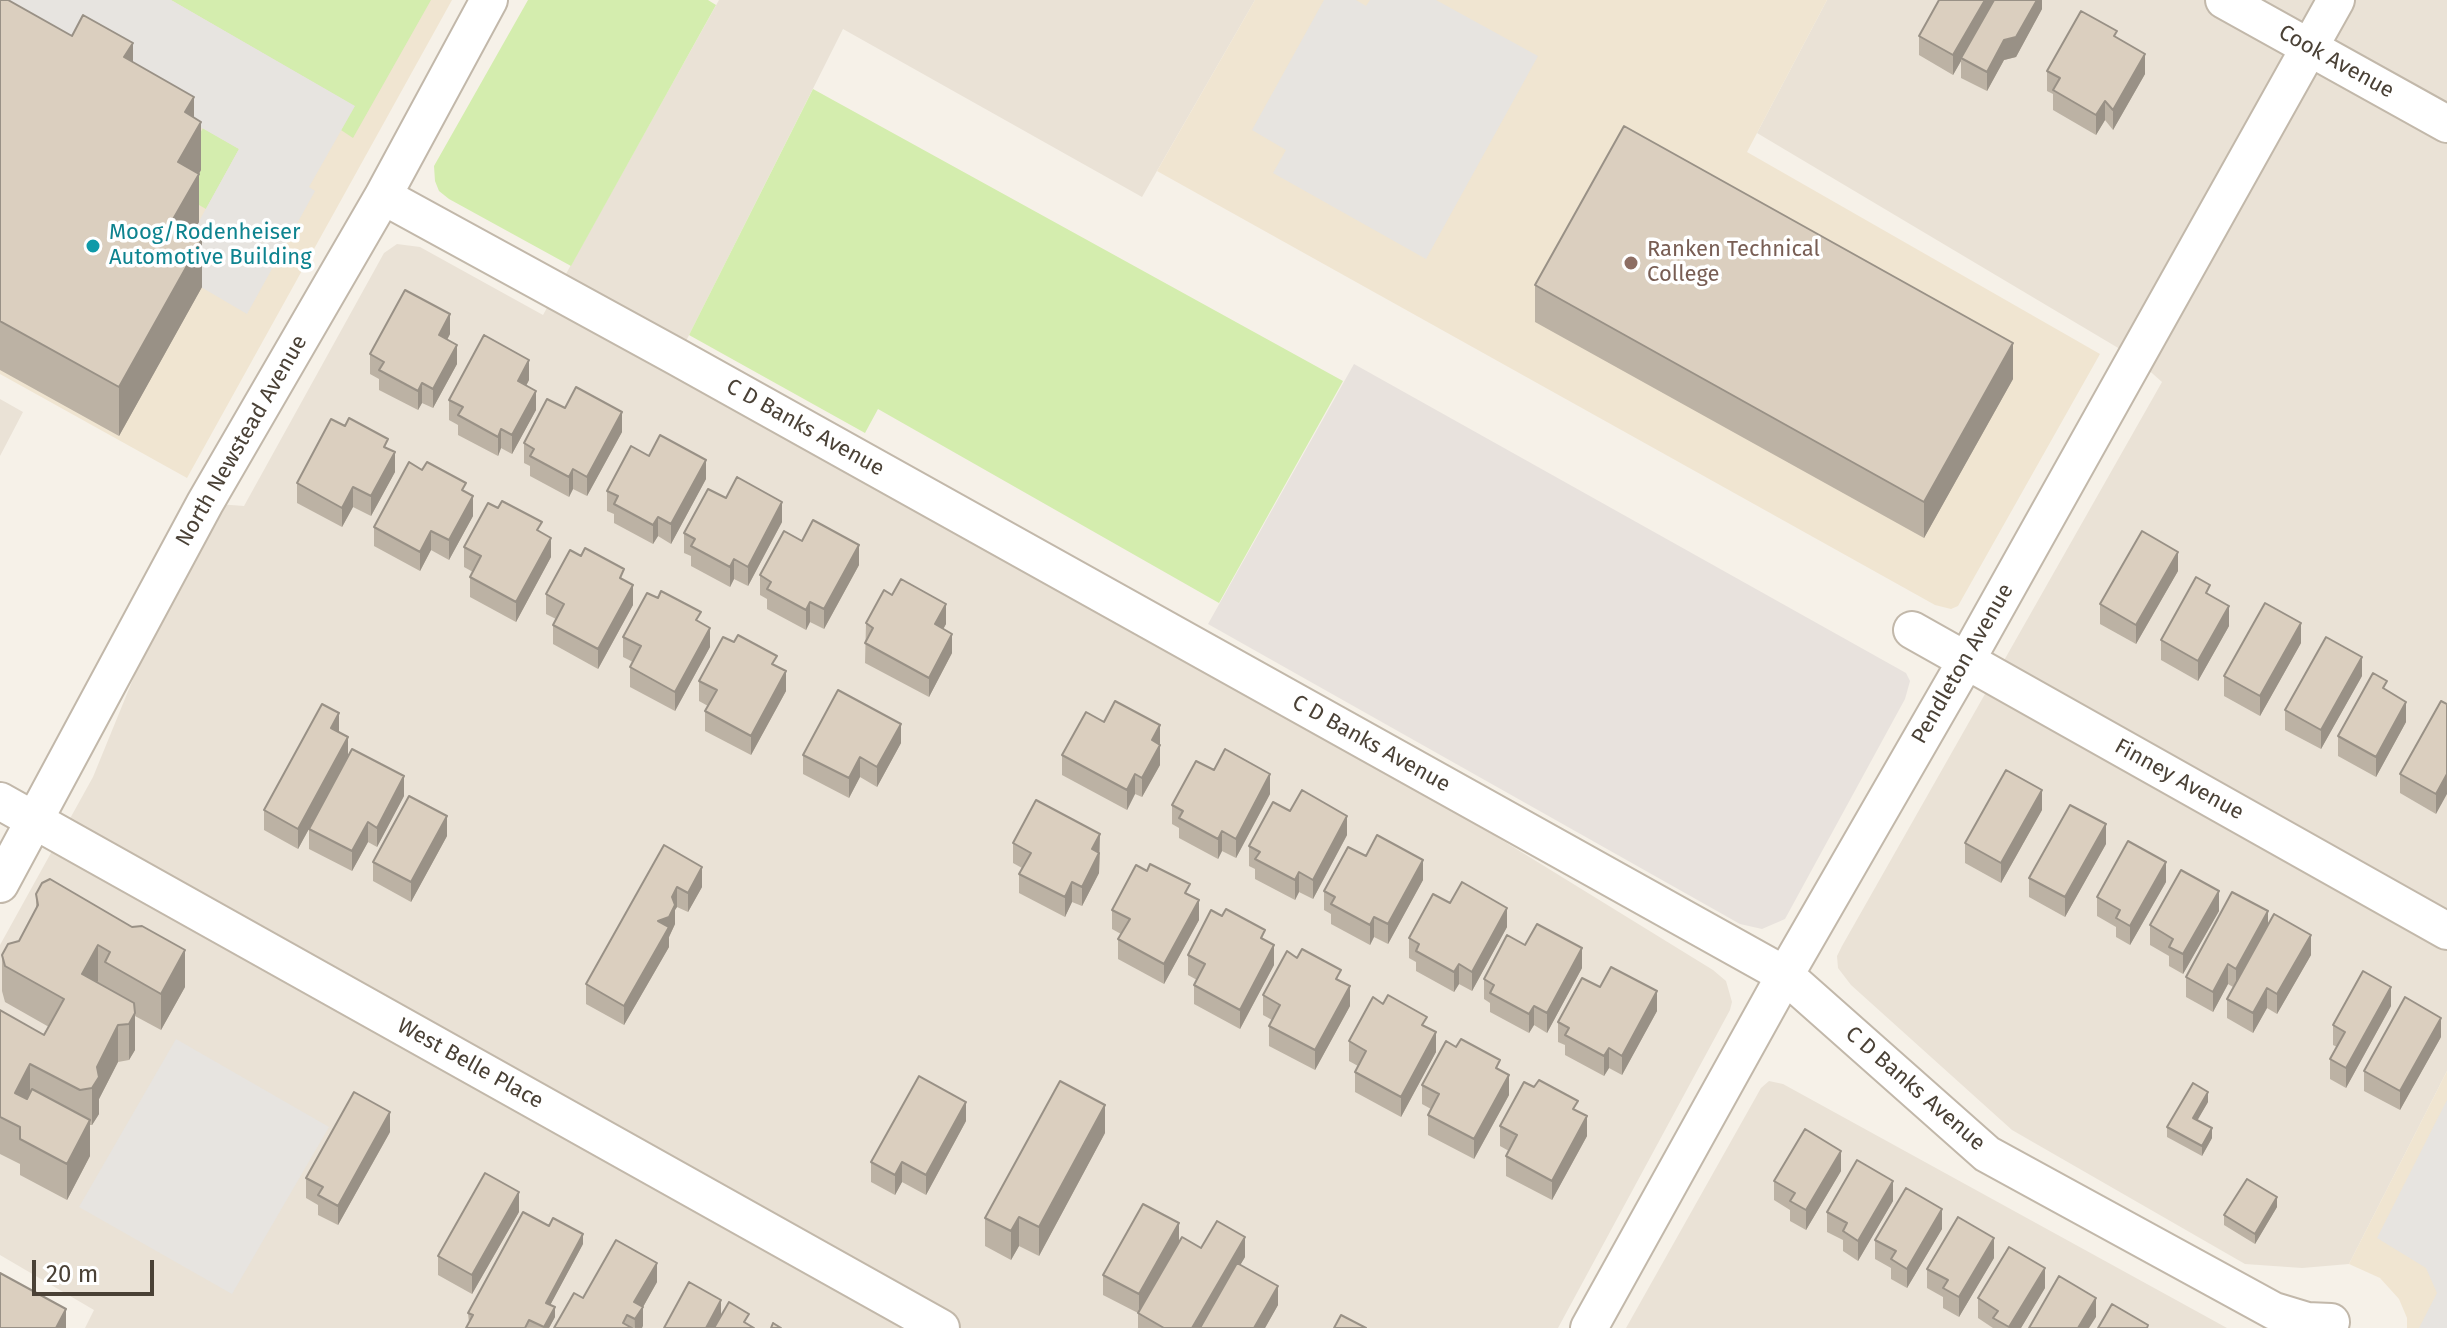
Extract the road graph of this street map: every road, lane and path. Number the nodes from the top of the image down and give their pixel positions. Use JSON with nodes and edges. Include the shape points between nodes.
{"nodes":[{"id":1,"x":489,"y":0,"type":"edge"},
{"id":2,"x":2224,"y":0,"type":"edge"},
{"id":3,"x":2336,"y":0,"type":"edge"},
{"id":4,"x":2309,"y":47,"type":"junction"},
{"id":5,"x":2447,"y":124,"type":"edge"},
{"id":6,"x":383,"y":196,"type":"junction"},
{"id":7,"x":1912,"y":630,"type":"dead end"},
{"id":8,"x":1966,"y":661,"type":"junction"},
{"id":9,"x":0,"y":801,"type":"edge"},
{"id":10,"x":35,"y":820,"type":"junction"},
{"id":11,"x":0,"y":884,"type":"edge"},
{"id":12,"x":2447,"y":931,"type":"edge"},
{"id":13,"x":1785,"y":975,"type":"junction"},
{"id":14,"x":2331,"y":1322,"type":"dead end"},
{"id":15,"x":941,"y":1328,"type":"edge"},
{"id":16,"x":1589,"y":1328,"type":"edge"}],
"edges":[{"from":1,"to":6,"type":"street","name":"North Newstead Avenue"},
{"from":2,"to":4,"type":"street","name":"Cook Avenue"},
{"from":3,"to":4,"type":"street","name":"Pendleton Avenue"},
{"from":4,"to":5,"type":"street","name":"Cook Avenue"},
{"from":4,"to":8,"type":"street","name":"Pendleton Avenue"},
{"from":6,"to":10,"type":"street","name":"North Newstead Avenue","via":[[205,503]]},
{"from":6,"to":13,"type":"street","name":"C D Banks Avenue"},
{"from":7,"to":8,"type":"street","name":"Finney Avenue"},
{"from":8,"to":12,"type":"street","name":"Finney Avenue"},
{"from":8,"to":13,"type":"street","name":"Pendleton Avenue"},
{"from":9,"to":10,"type":"street","name":"West Belle Place"},
{"from":10,"to":11,"type":"street","name":"North Newstead Avenue"},
{"from":10,"to":15,"type":"street","name":"West Belle Place"},
{"from":13,"to":14,"type":"street","name":"C D Banks Avenue","via":[[1987,1154],[2274,1311]]},
{"from":13,"to":16,"type":"street","name":"Pendleton Avenue"}]}
